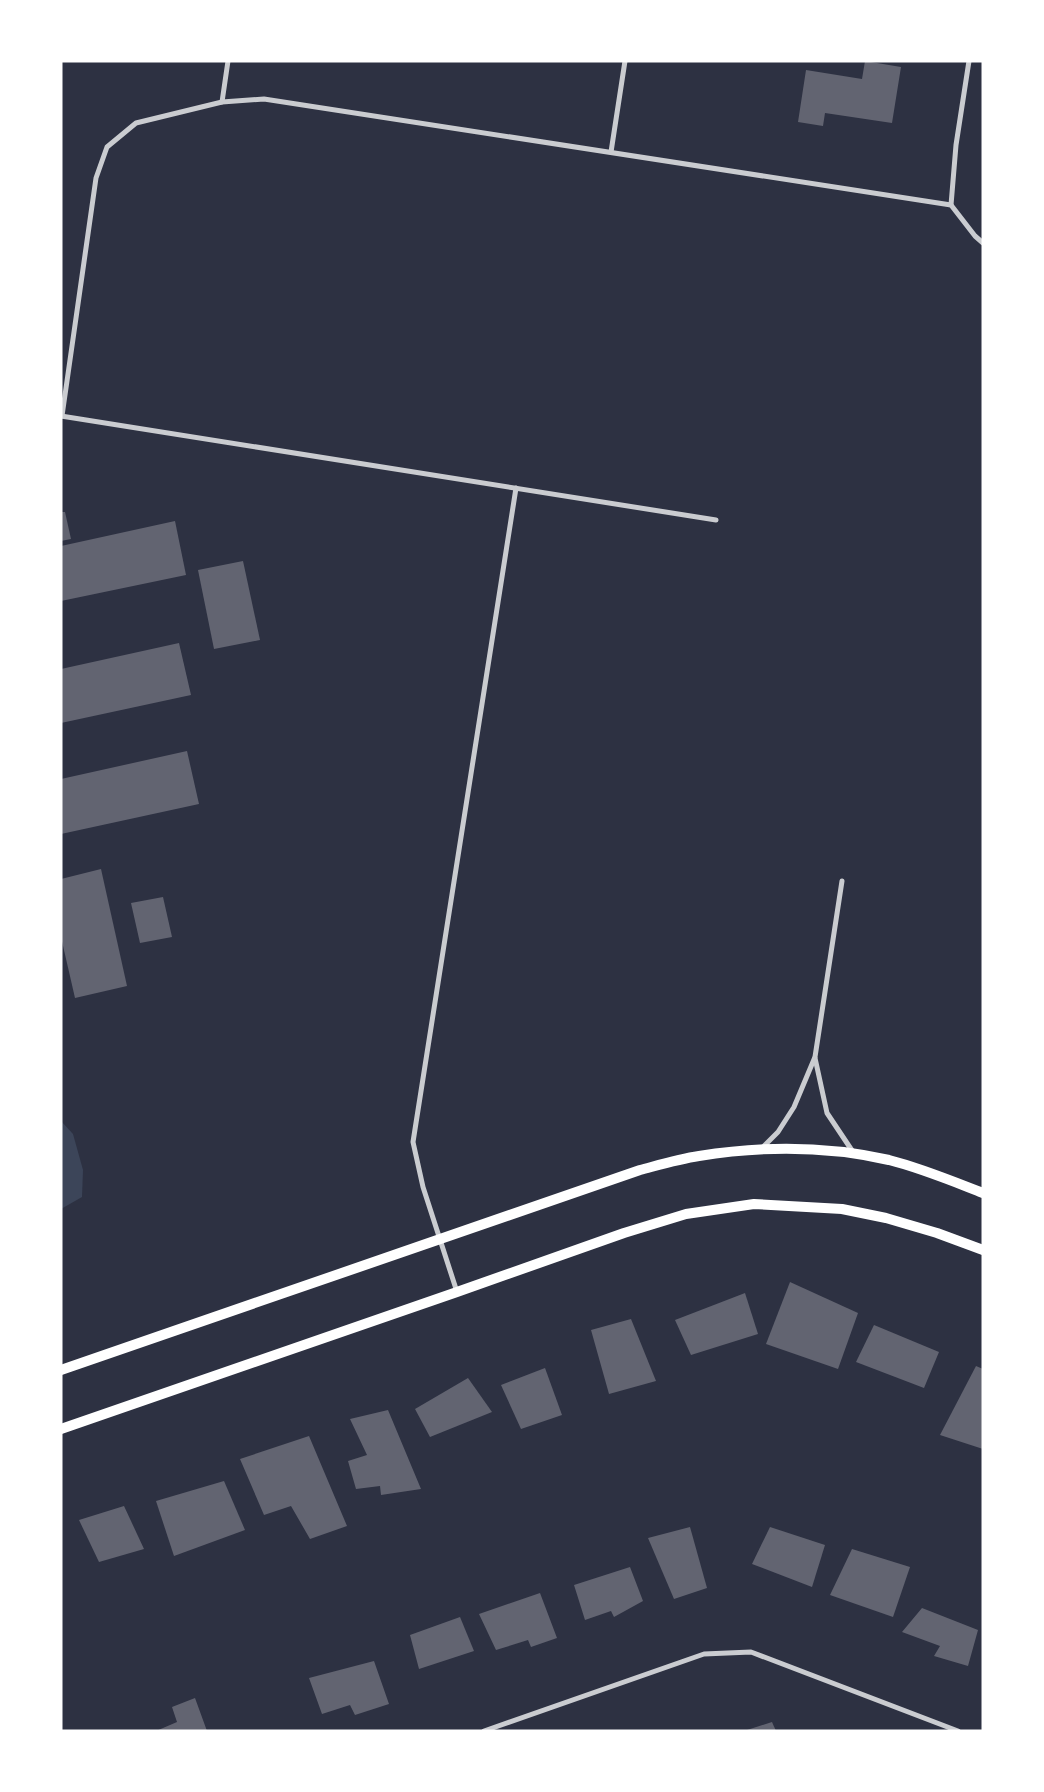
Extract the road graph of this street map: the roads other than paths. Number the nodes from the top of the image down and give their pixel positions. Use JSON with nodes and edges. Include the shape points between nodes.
{"nodes":[{"id":1,"x":228,"y":61,"type":"edge"},
{"id":2,"x":625,"y":61,"type":"edge"},
{"id":3,"x":969,"y":61,"type":"edge"},
{"id":4,"x":222,"y":102,"type":"junction"},
{"id":5,"x":611,"y":152,"type":"junction"},
{"id":6,"x":951,"y":205,"type":"junction"},
{"id":7,"x":983,"y":243,"type":"edge"},
{"id":8,"x":61,"y":416,"type":"edge"},
{"id":9,"x":516,"y":488,"type":"junction"},
{"id":10,"x":716,"y":520,"type":"dead end"},
{"id":11,"x":842,"y":881,"type":"dead end"},
{"id":12,"x":815,"y":1057,"type":"junction"},
{"id":13,"x":761,"y":1150,"type":"junction"},
{"id":14,"x":855,"y":1154,"type":"junction"},
{"id":15,"x":983,"y":1193,"type":"edge"},
{"id":16,"x":440,"y":1239,"type":"junction"},
{"id":17,"x":983,"y":1250,"type":"edge"},
{"id":18,"x":457,"y":1292,"type":"junction"},
{"id":19,"x":61,"y":1370,"type":"edge"},
{"id":20,"x":61,"y":1429,"type":"edge"},
{"id":21,"x":484,"y":1731,"type":"edge"},
{"id":22,"x":958,"y":1731,"type":"edge"}],
"edges":[{"from":1,"to":4,"type":"street"},
{"from":2,"to":5,"type":"street"},
{"from":3,"to":6,"type":"street"},
{"from":4,"to":5,"type":"street","via":[[264,99]]},
{"from":4,"to":8,"type":"street","via":[[136,123],[107,146],[96,178]]},
{"from":5,"to":6,"type":"street"},
{"from":6,"to":7,"type":"street"},
{"from":8,"to":9,"type":"street"},
{"from":9,"to":10,"type":"street"},
{"from":9,"to":16,"type":"street","via":[[413,1142]]},
{"from":11,"to":12,"type":"street"},
{"from":12,"to":13,"type":"street","via":[[794,1107],[778,1132]]},
{"from":12,"to":14,"type":"street","via":[[827,1113]]},
{"from":13,"to":14,"type":"main road","via":[[807,1149]]},
{"from":13,"to":16,"type":"main road","via":[[697,1156],[640,1170]]},
{"from":14,"to":15,"type":"main road","via":[[889,1160]]},
{"from":16,"to":18,"type":"street"},
{"from":16,"to":19,"type":"main road"},
{"from":17,"to":18,"type":"main road","via":[[886,1218],[842,1209],[754,1204],[686,1214]]},
{"from":18,"to":20,"type":"main road"},
{"from":21,"to":22,"type":"street","via":[[704,1654],[751,1652]]}]}
